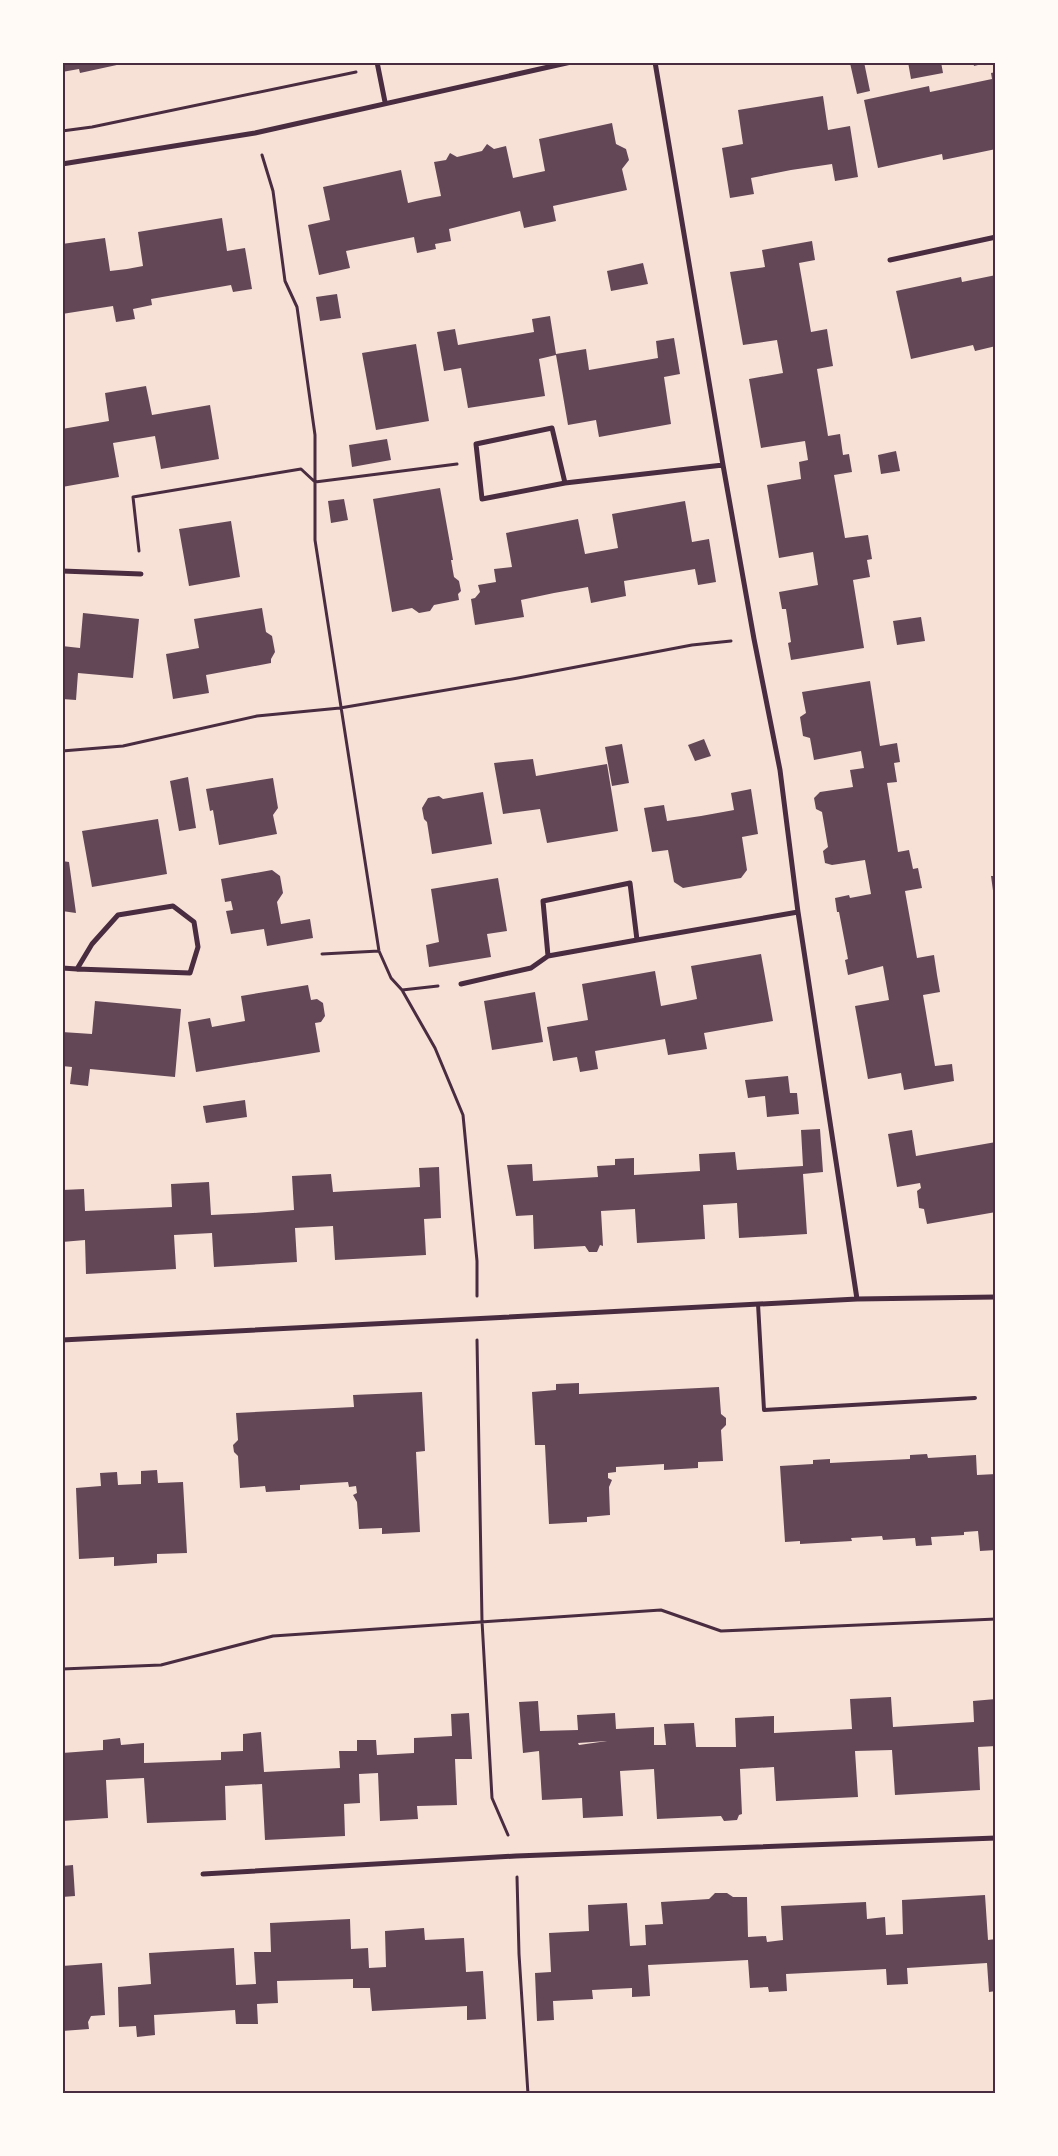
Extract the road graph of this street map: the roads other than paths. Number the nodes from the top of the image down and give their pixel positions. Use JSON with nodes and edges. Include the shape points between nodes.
{"nodes":[{"id":1,"x":571,"y":62,"type":"edge"},
{"id":2,"x":655,"y":62,"type":"edge"},
{"id":3,"x":378,"y":65,"type":"edge"},
{"id":4,"x":385,"y":102,"type":"junction"},
{"id":5,"x":62,"y":164,"type":"edge"},
{"id":6,"x":996,"y":237,"type":"edge"},
{"id":7,"x":890,"y":260,"type":"dead end"},
{"id":8,"x":723,"y":465,"type":"junction"},
{"id":9,"x":565,"y":483,"type":"junction"},
{"id":10,"x":62,"y":571,"type":"edge"},
{"id":11,"x":141,"y":574,"type":"road end"},
{"id":12,"x":798,"y":912,"type":"junction"},
{"id":13,"x":637,"y":940,"type":"junction"},
{"id":14,"x":548,"y":956,"type":"junction"},
{"id":15,"x":62,"y":968,"type":"edge"},
{"id":16,"x":77,"y":969,"type":"junction"},
{"id":17,"x":461,"y":984,"type":"road end"},
{"id":18,"x":996,"y":1297,"type":"edge"},
{"id":19,"x":857,"y":1299,"type":"junction"},
{"id":20,"x":758,"y":1304,"type":"junction"},
{"id":21,"x":62,"y":1340,"type":"edge"},
{"id":22,"x":975,"y":1398,"type":"dead end"},
{"id":23,"x":996,"y":1838,"type":"edge"},
{"id":24,"x":203,"y":1874,"type":"dead end"}],
"edges":[{"from":1,"to":4,"type":"street"},
{"from":2,"to":8,"type":"street"},
{"from":3,"to":4,"type":"street"},
{"from":4,"to":5,"type":"street","via":[[255,133]]},
{"from":6,"to":7,"type":"street"},
{"from":8,"to":9,"type":"street"},
{"from":8,"to":12,"type":"street","via":[[780,770]]},
{"from":9,"to":9,"type":"street","via":[[482,498],[476,444],[552,428]]},
{"from":10,"to":11,"type":"street"},
{"from":12,"to":13,"type":"street"},
{"from":12,"to":19,"type":"street"},
{"from":13,"to":14,"type":"street"},
{"from":13,"to":14,"type":"street","via":[[630,883],[543,901]]},
{"from":14,"to":17,"type":"street","via":[[531,968]]},
{"from":15,"to":16,"type":"street"},
{"from":16,"to":16,"type":"street","via":[[190,973],[198,947],[194,922],[173,906],[118,916],[92,944]]},
{"from":18,"to":19,"type":"street"},
{"from":19,"to":20,"type":"street"},
{"from":20,"to":21,"type":"street"},
{"from":20,"to":22,"type":"lane","via":[[764,1410]]},
{"from":23,"to":24,"type":"street","via":[[516,1856]]}]}
